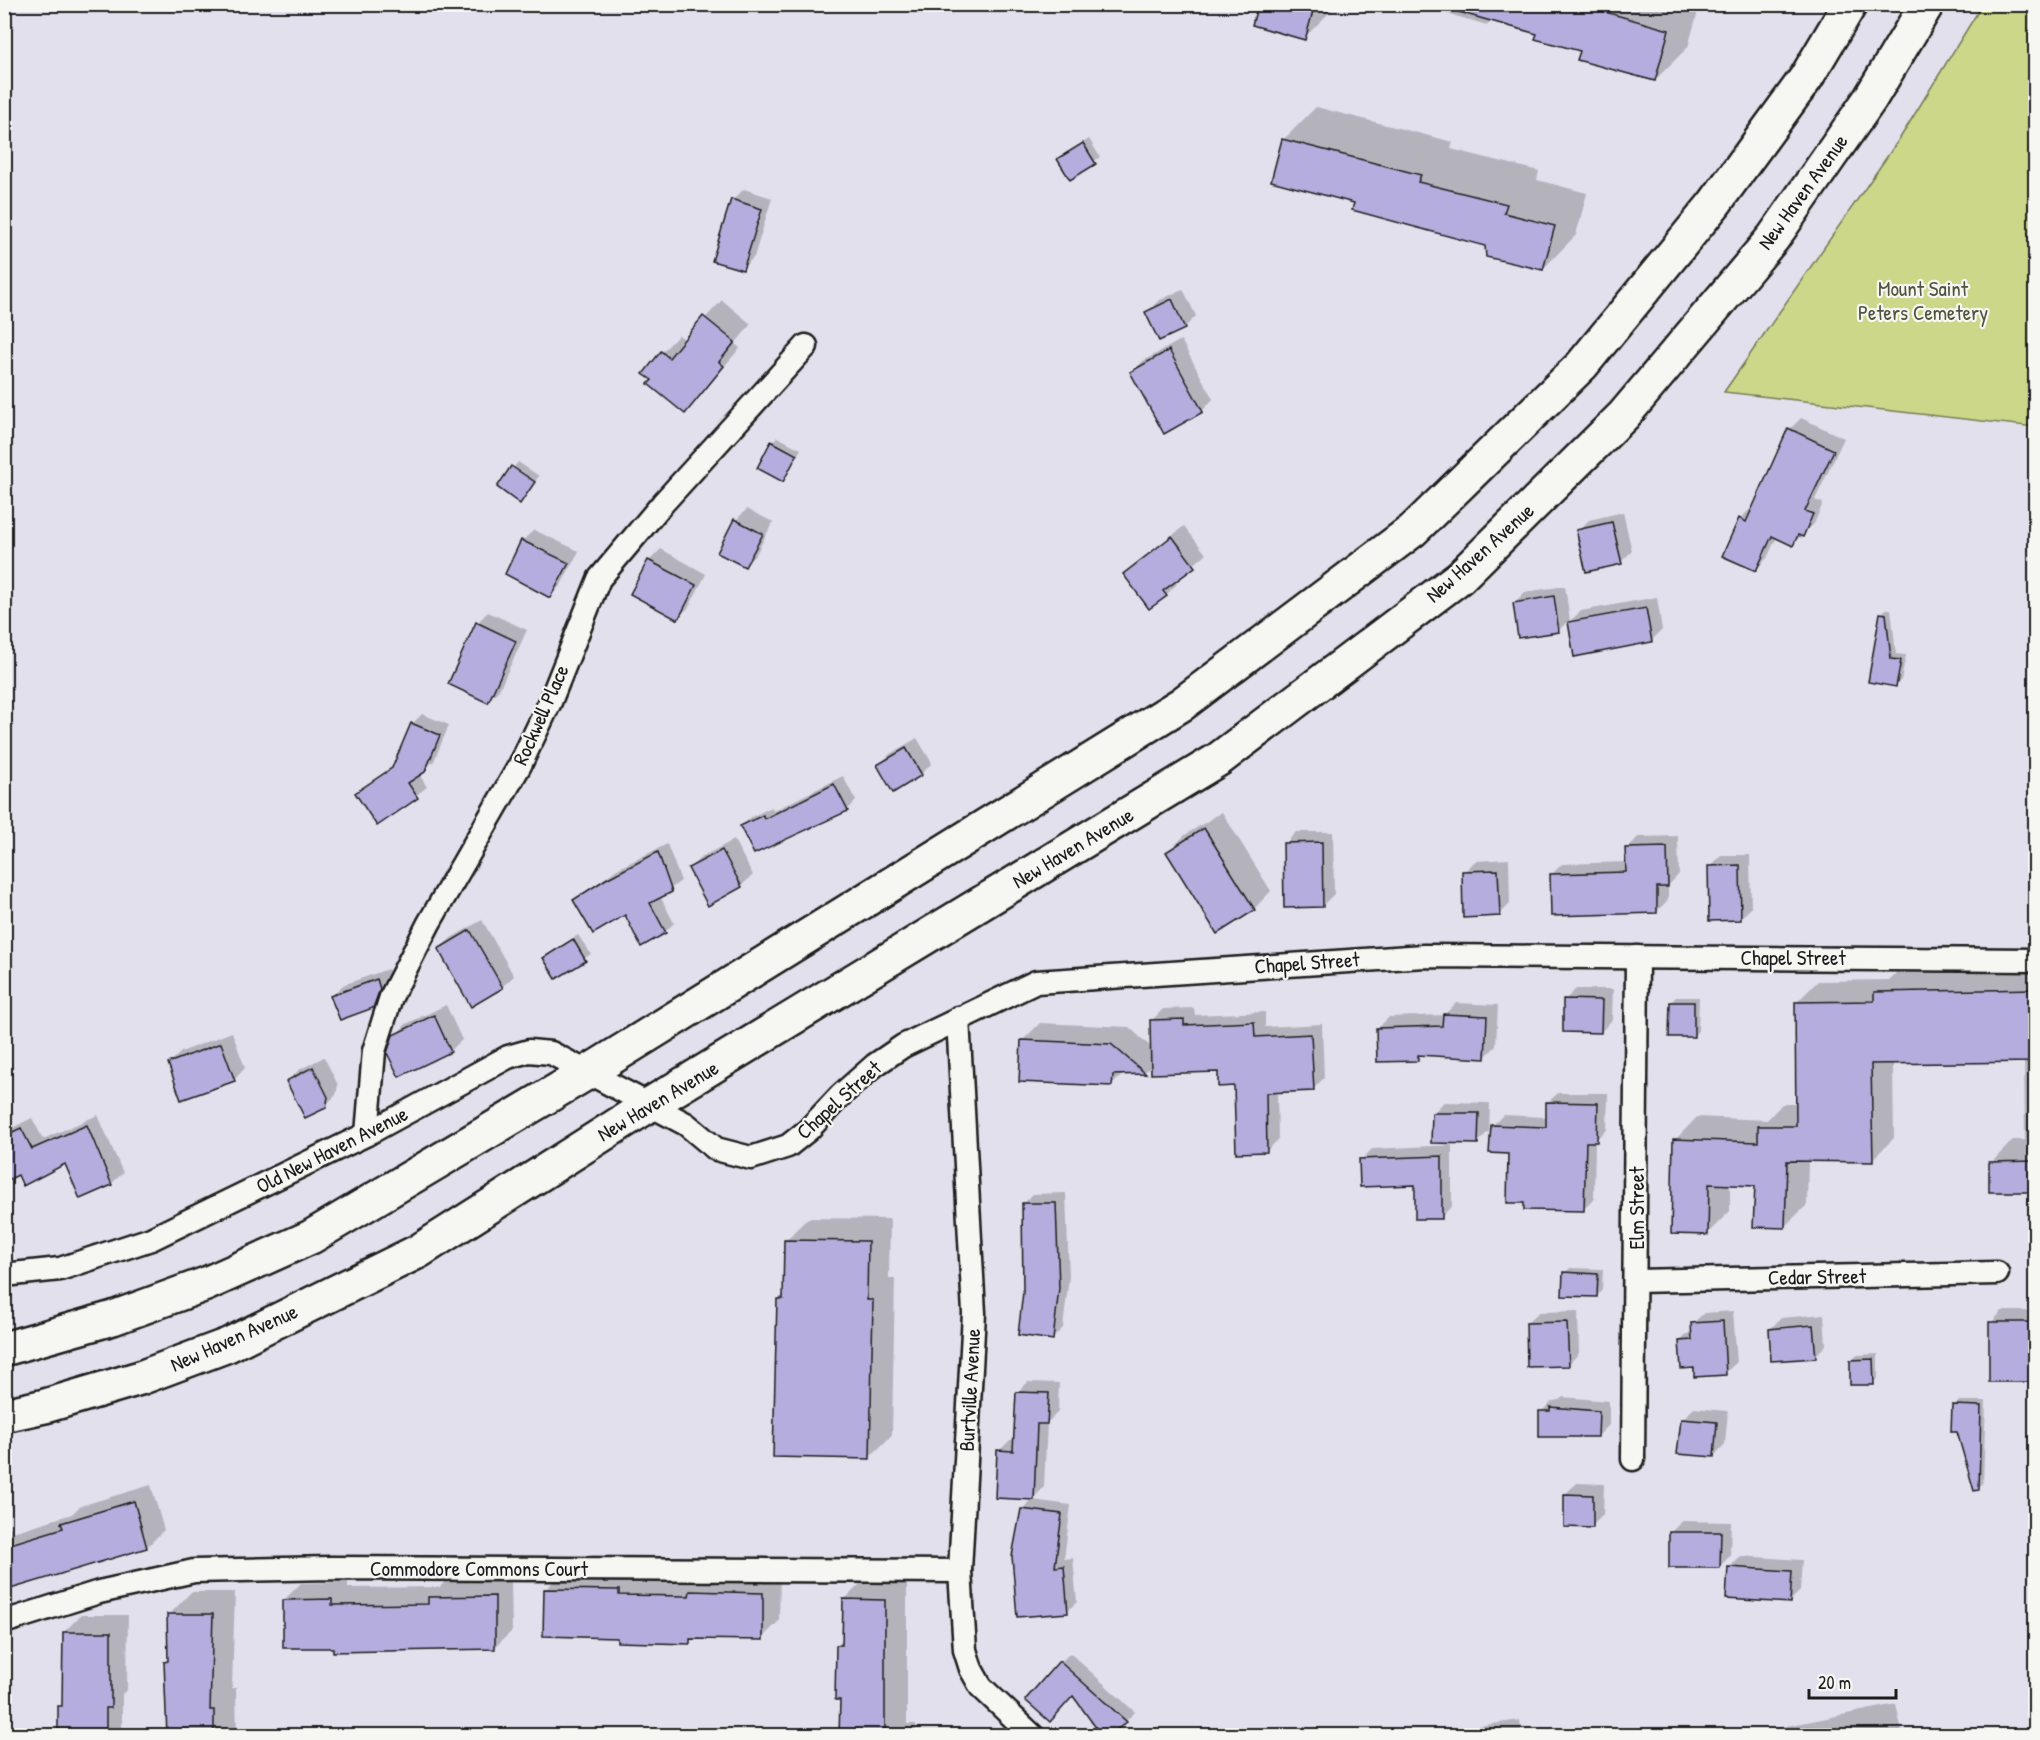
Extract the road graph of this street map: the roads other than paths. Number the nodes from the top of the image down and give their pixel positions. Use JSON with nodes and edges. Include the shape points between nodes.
{"nodes":[{"id":1,"x":1850,"y":4,"type":"edge"},
{"id":2,"x":1927,"y":4,"type":"edge"},
{"id":3,"x":806,"y":346,"type":"dead end"},
{"id":4,"x":1637,"y":957,"type":"junction"},
{"id":5,"x":2036,"y":960,"type":"edge"},
{"id":6,"x":958,"y":1018,"type":"junction"},
{"id":7,"x":590,"y":1071,"type":"junction"},
{"id":8,"x":649,"y":1105,"type":"junction"},
{"id":9,"x":367,"y":1134,"type":"junction"},
{"id":10,"x":1997,"y":1273,"type":"dead end"},
{"id":11,"x":4,"y":1275,"type":"edge"},
{"id":12,"x":1636,"y":1281,"type":"junction"},
{"id":13,"x":4,"y":1349,"type":"edge"},
{"id":14,"x":4,"y":1415,"type":"edge"},
{"id":15,"x":1633,"y":1459,"type":"dead end"},
{"id":16,"x":960,"y":1571,"type":"junction"},
{"id":17,"x":4,"y":1622,"type":"edge"},
{"id":18,"x":1033,"y":1736,"type":"edge"}],
"edges":[{"from":1,"to":7,"type":"highway","via":[[1806,78],[1714,204],[1582,365],[1413,531],[1182,704]]},
{"from":2,"to":8,"type":"highway","name":"New Haven Avenue","via":[[1870,99],[1773,238],[1624,415],[1460,578],[1219,759]]},
{"from":3,"to":9,"type":"street","name":"Rockwell Place","via":[[599,579],[520,765],[391,997],[374,1051]]},
{"from":4,"to":5,"type":"street","name":"Chapel Street"},
{"from":4,"to":6,"type":"street","name":"Chapel Street","via":[[1424,956],[1036,982]]},
{"from":4,"to":12,"type":"street","name":"Elm Street"},
{"from":6,"to":8,"type":"street","name":"Chapel Street","via":[[875,1065],[808,1130],[770,1154],[751,1158],[716,1149],[686,1124]]},
{"from":6,"to":16,"type":"street","name":"Burtville Avenue","via":[[974,1312]]},
{"from":7,"to":8,"type":"street","name":"Old New Haven Avenue"},
{"from":7,"to":9,"type":"street","name":"Old New Haven Avenue","via":[[552,1053],[529,1051],[508,1057]]},
{"from":7,"to":13,"type":"highway","via":[[311,1237],[206,1284],[113,1318]]},
{"from":8,"to":14,"type":"highway","name":"New Haven Avenue","via":[[418,1251],[228,1345],[140,1378]]},
{"from":9,"to":11,"type":"street","name":"Old New Haven Avenue","via":[[151,1239],[60,1269]]},
{"from":10,"to":12,"type":"street","name":"Cedar Street"},
{"from":12,"to":15,"type":"street","name":"Elm Street"},
{"from":16,"to":17,"type":"street","name":"Commodore Commons Court","via":[[194,1571],[99,1592]]},
{"from":16,"to":18,"type":"street","name":"Burtville Avenue","via":[[965,1650],[970,1669],[996,1704]]}]}
